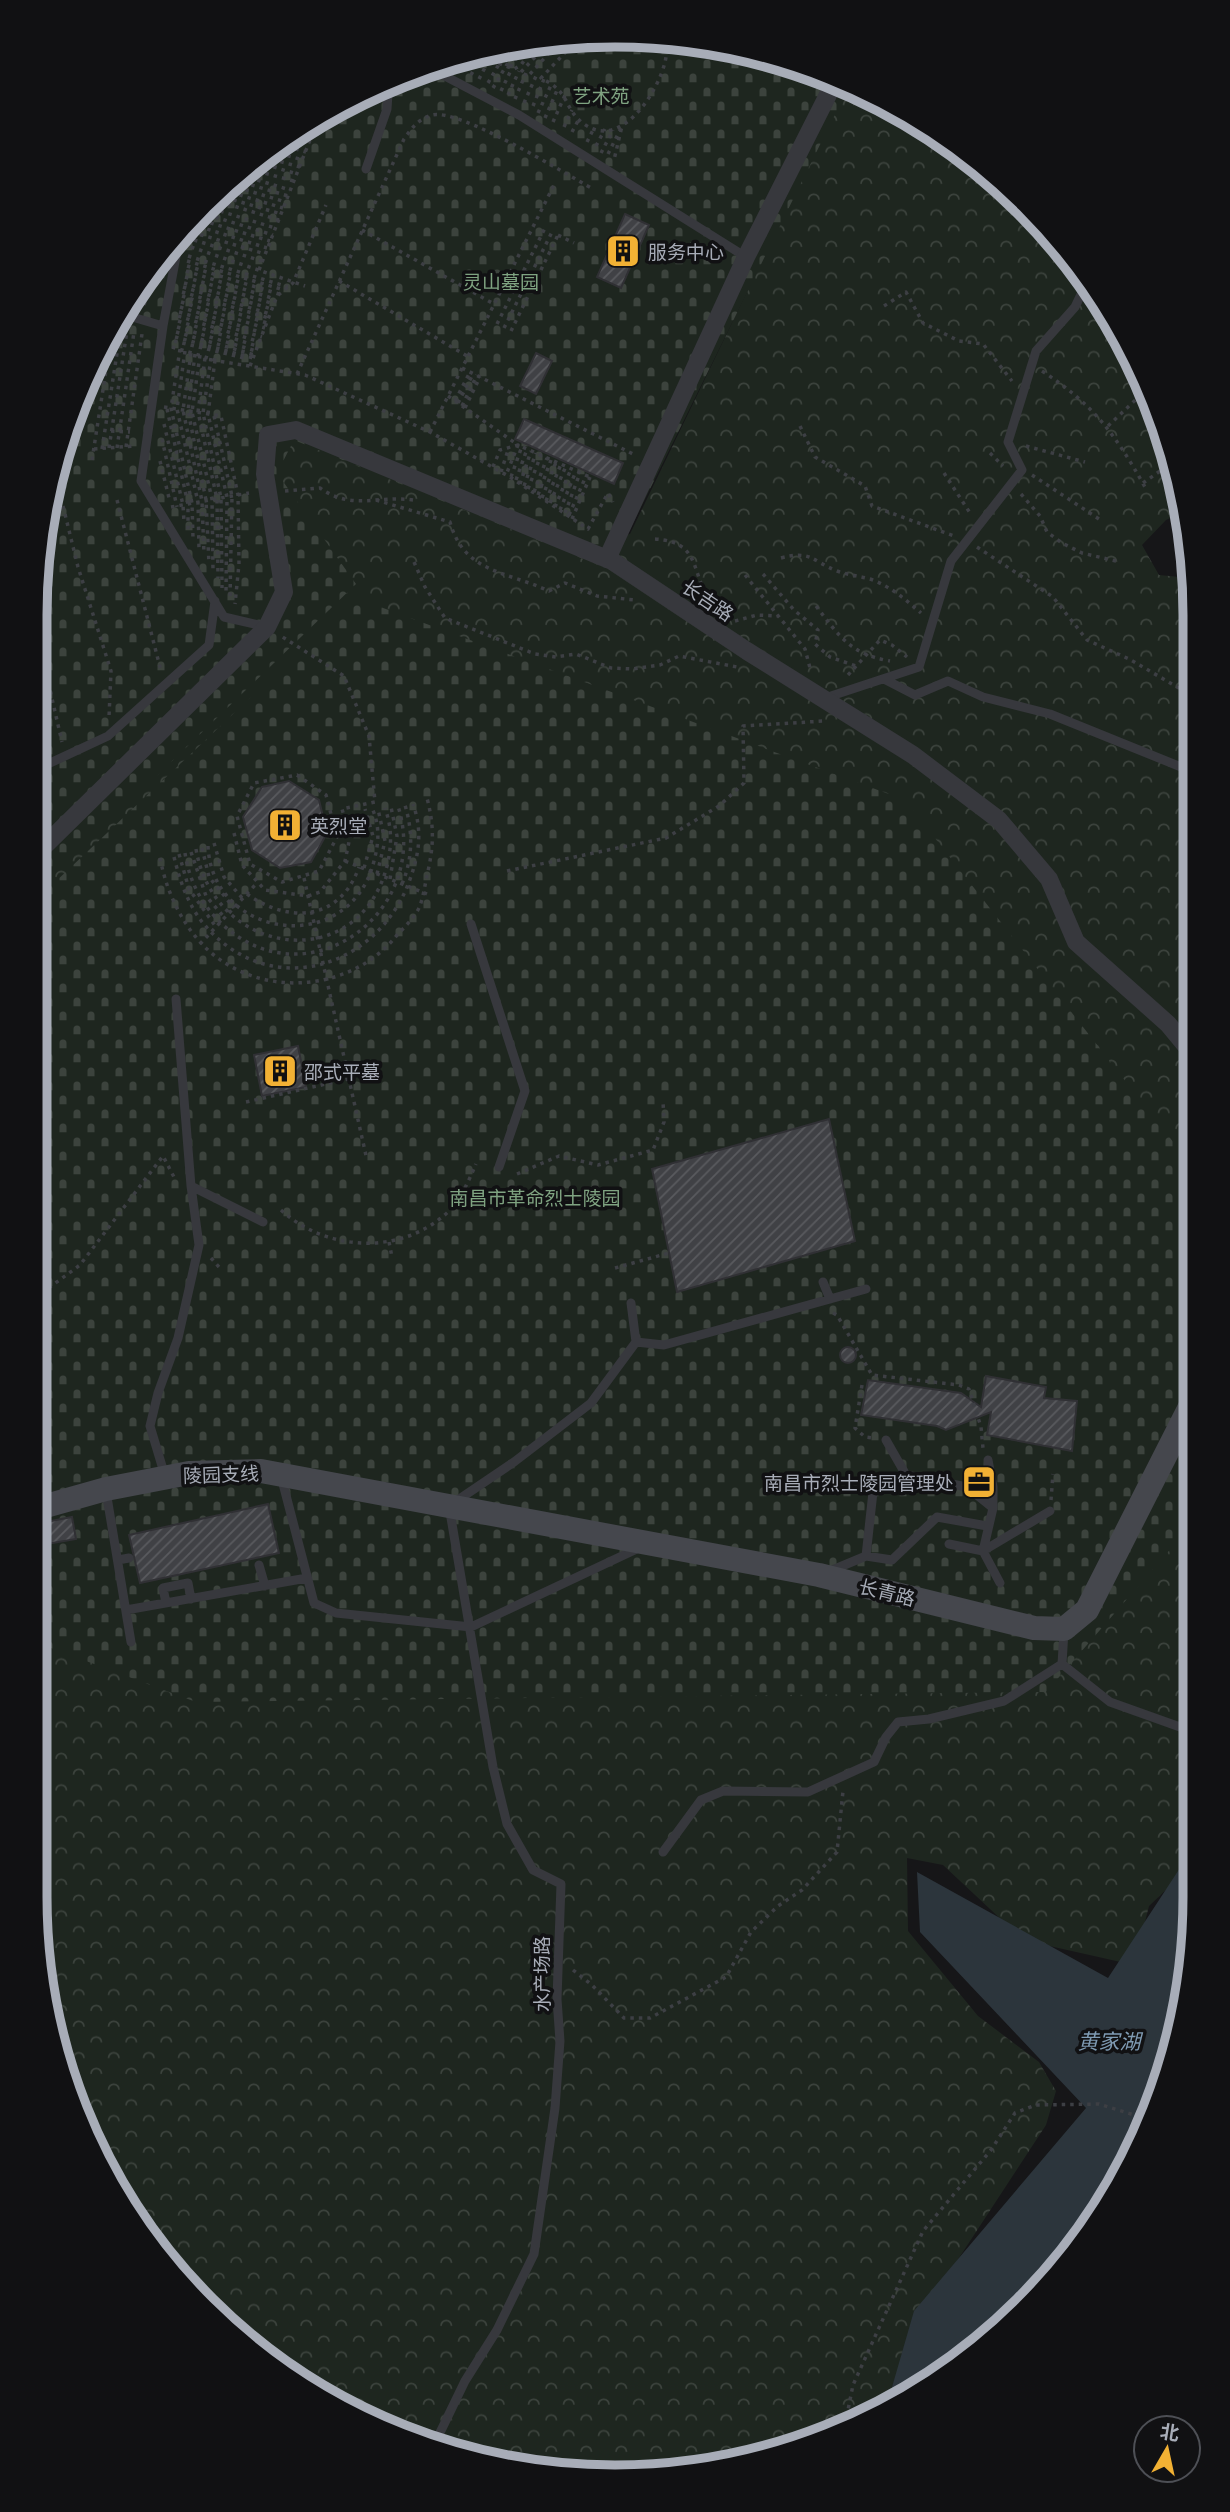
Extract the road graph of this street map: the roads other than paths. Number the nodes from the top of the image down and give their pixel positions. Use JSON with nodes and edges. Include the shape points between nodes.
{"nodes":[{"id":1,"x":449,"y":72,"type":"edge"},
{"id":2,"x":440,"y":75,"type":"edge"},
{"id":3,"x":449,"y":78,"type":"junction"},
{"id":4,"x":831,"y":90,"type":"edge"},
{"id":5,"x":388,"y":95,"type":"edge"},
{"id":6,"x":366,"y":169,"type":"dead end"},
{"id":7,"x":180,"y":250,"type":"edge"},
{"id":8,"x":746,"y":257,"type":"junction"},
{"id":9,"x":1082,"y":293,"type":"edge"},
{"id":10,"x":132,"y":317,"type":"edge"},
{"id":11,"x":163,"y":326,"type":"junction"},
{"id":12,"x":607,"y":559,"type":"junction"},
{"id":13,"x":212,"y":597,"type":"junction"},
{"id":14,"x":267,"y":627,"type":"junction"},
{"id":15,"x":884,"y":679,"type":"junction"},
{"id":16,"x":823,"y":699,"type":"junction"},
{"id":17,"x":47,"y":764,"type":"edge"},
{"id":18,"x":1183,"y":768,"type":"edge"},
{"id":19,"x":47,"y":843,"type":"edge"},
{"id":20,"x":471,"y":924,"type":"dead end"},
{"id":21,"x":176,"y":999,"type":"dead end"},
{"id":22,"x":1183,"y":1042,"type":"edge"},
{"id":23,"x":499,"y":1167,"type":"dead end"},
{"id":24,"x":191,"y":1186,"type":"junction"},
{"id":25,"x":263,"y":1222,"type":"dead end"},
{"id":26,"x":823,"y":1282,"type":"dead end"},
{"id":27,"x":866,"y":1289,"type":"dead end"},
{"id":28,"x":830,"y":1299,"type":"junction"},
{"id":29,"x":631,"y":1303,"type":"dead end"},
{"id":30,"x":636,"y":1342,"type":"junction"},
{"id":31,"x":1183,"y":1421,"type":"edge"},
{"id":32,"x":886,"y":1440,"type":"road end"},
{"id":33,"x":988,"y":1460,"type":"road end"},
{"id":34,"x":279,"y":1470,"type":"junction"},
{"id":35,"x":165,"y":1478,"type":"junction"},
{"id":36,"x":106,"y":1489,"type":"junction"},
{"id":37,"x":873,"y":1492,"type":"dead end"},
{"id":38,"x":47,"y":1506,"type":"edge"},
{"id":39,"x":449,"y":1506,"type":"junction"},
{"id":40,"x":993,"y":1508,"type":"junction"},
{"id":41,"x":1050,"y":1511,"type":"road end"},
{"id":42,"x":294,"y":1526,"type":"junction"},
{"id":43,"x":987,"y":1526,"type":"junction"},
{"id":44,"x":283,"y":1528,"type":"dead end"},
{"id":45,"x":649,"y":1544,"type":"junction"},
{"id":46,"x":949,"y":1544,"type":"dead end"},
{"id":47,"x":983,"y":1551,"type":"junction"},
{"id":48,"x":866,"y":1556,"type":"junction"},
{"id":49,"x":129,"y":1558,"type":"dead end"},
{"id":50,"x":118,"y":1560,"type":"junction"},
{"id":51,"x":259,"y":1565,"type":"dead end"},
{"id":52,"x":819,"y":1575,"type":"junction"},
{"id":53,"x":307,"y":1578,"type":"junction"},
{"id":54,"x":1000,"y":1583,"type":"dead end"},
{"id":55,"x":265,"y":1586,"type":"junction"},
{"id":56,"x":191,"y":1598,"type":"junction"},
{"id":57,"x":166,"y":1603,"type":"junction"},
{"id":58,"x":126,"y":1610,"type":"junction"},
{"id":59,"x":471,"y":1627,"type":"junction"},
{"id":60,"x":1064,"y":1629,"type":"junction"},
{"id":61,"x":131,"y":1642,"type":"dead end"},
{"id":62,"x":1062,"y":1664,"type":"junction"},
{"id":63,"x":1183,"y":1728,"type":"edge"},
{"id":64,"x":663,"y":1852,"type":"dead end"},
{"id":65,"x":438,"y":2436,"type":"edge"}],
"edges":[{"from":1,"to":3,"type":"lane"},
{"from":2,"to":3,"type":"lane"},
{"from":3,"to":8,"type":"lane","via":[[558,138]]},
{"from":4,"to":8,"type":"street"},
{"from":5,"to":6,"type":"lane"},
{"from":7,"to":11,"type":"lane"},
{"from":8,"to":12,"type":"street"},
{"from":9,"to":15,"type":"lane","via":[[1036,351],[1008,442],[1021,468],[1016,478],[951,561],[919,667]]},
{"from":10,"to":11,"type":"lane"},
{"from":11,"to":13,"type":"lane","via":[[141,481],[205,576]]},
{"from":12,"to":14,"type":"street","name":"长吉路","via":[[296,430],[268,435],[265,474],[284,592]]},
{"from":12,"to":16,"type":"street","name":"长吉路"},
{"from":13,"to":14,"type":"lane","via":[[227,616]]},
{"from":13,"to":17,"type":"lane","via":[[209,645],[108,736]]},
{"from":14,"to":19,"type":"street","name":"长吉路"},
{"from":15,"to":16,"type":"lane"},
{"from":15,"to":18,"type":"lane","via":[[915,695],[948,681],[984,697],[1050,714]]},
{"from":16,"to":22,"type":"street","name":"长吉路","via":[[913,755],[999,820],[1049,879],[1076,942]]},
{"from":20,"to":23,"type":"lane","via":[[525,1091]]},
{"from":21,"to":24,"type":"lane"},
{"from":24,"to":25,"type":"lane"},
{"from":24,"to":35,"type":"lane","via":[[199,1245],[178,1338],[150,1426]]},
{"from":26,"to":28,"type":"lane"},
{"from":27,"to":28,"type":"lane"},
{"from":28,"to":30,"type":"lane","via":[[664,1345]]},
{"from":29,"to":30,"type":"lane"},
{"from":30,"to":39,"type":"lane","via":[[591,1403]]},
{"from":31,"to":60,"type":"street","via":[[1087,1610]]},
{"from":32,"to":40,"type":"lane","via":[[906,1475],[967,1487]]},
{"from":33,"to":40,"type":"lane"},
{"from":34,"to":35,"type":"street","name":"陵园支线"},
{"from":34,"to":39,"type":"street","name":"陵园支线"},
{"from":34,"to":42,"type":"lane"},
{"from":35,"to":36,"type":"street","name":"陵园支线"},
{"from":36,"to":38,"type":"street","name":"陵园支线"},
{"from":36,"to":50,"type":"lane"},
{"from":37,"to":48,"type":"lane"},
{"from":39,"to":45,"type":"street","name":"长青路"},
{"from":39,"to":59,"type":"lane","name":"水产场路"},
{"from":40,"to":43,"type":"lane"},
{"from":41,"to":47,"type":"lane"},
{"from":42,"to":44,"type":"lane"},
{"from":42,"to":53,"type":"lane"},
{"from":43,"to":47,"type":"lane"},
{"from":43,"to":48,"type":"lane","via":[[937,1517],[892,1560]]},
{"from":45,"to":52,"type":"street","name":"长青路"},
{"from":45,"to":59,"type":"lane"},
{"from":46,"to":47,"type":"lane"},
{"from":47,"to":54,"type":"lane"},
{"from":48,"to":52,"type":"lane"},
{"from":49,"to":50,"type":"lane"},
{"from":50,"to":58,"type":"lane"},
{"from":51,"to":55,"type":"lane"},
{"from":52,"to":60,"type":"street","name":"长青路","via":[[1034,1629]]},
{"from":53,"to":55,"type":"lane"},
{"from":53,"to":59,"type":"lane","via":[[314,1603],[336,1613]]},
{"from":55,"to":56,"type":"lane"},
{"from":56,"to":57,"type":"lane"},
{"from":56,"to":57,"type":"lane","via":[[188,1583],[163,1588]]},
{"from":57,"to":58,"type":"lane"},
{"from":58,"to":61,"type":"lane"},
{"from":59,"to":65,"type":"lane","name":"水产场路","via":[[493,1767],[507,1824],[533,1870],[561,1884],[560,2040],[534,2254]]},
{"from":60,"to":62,"type":"lane"},
{"from":62,"to":63,"type":"lane","via":[[1110,1702]]},
{"from":62,"to":64,"type":"lane","via":[[1004,1702],[898,1722],[874,1762],[808,1793],[723,1791],[701,1800]]}]}
